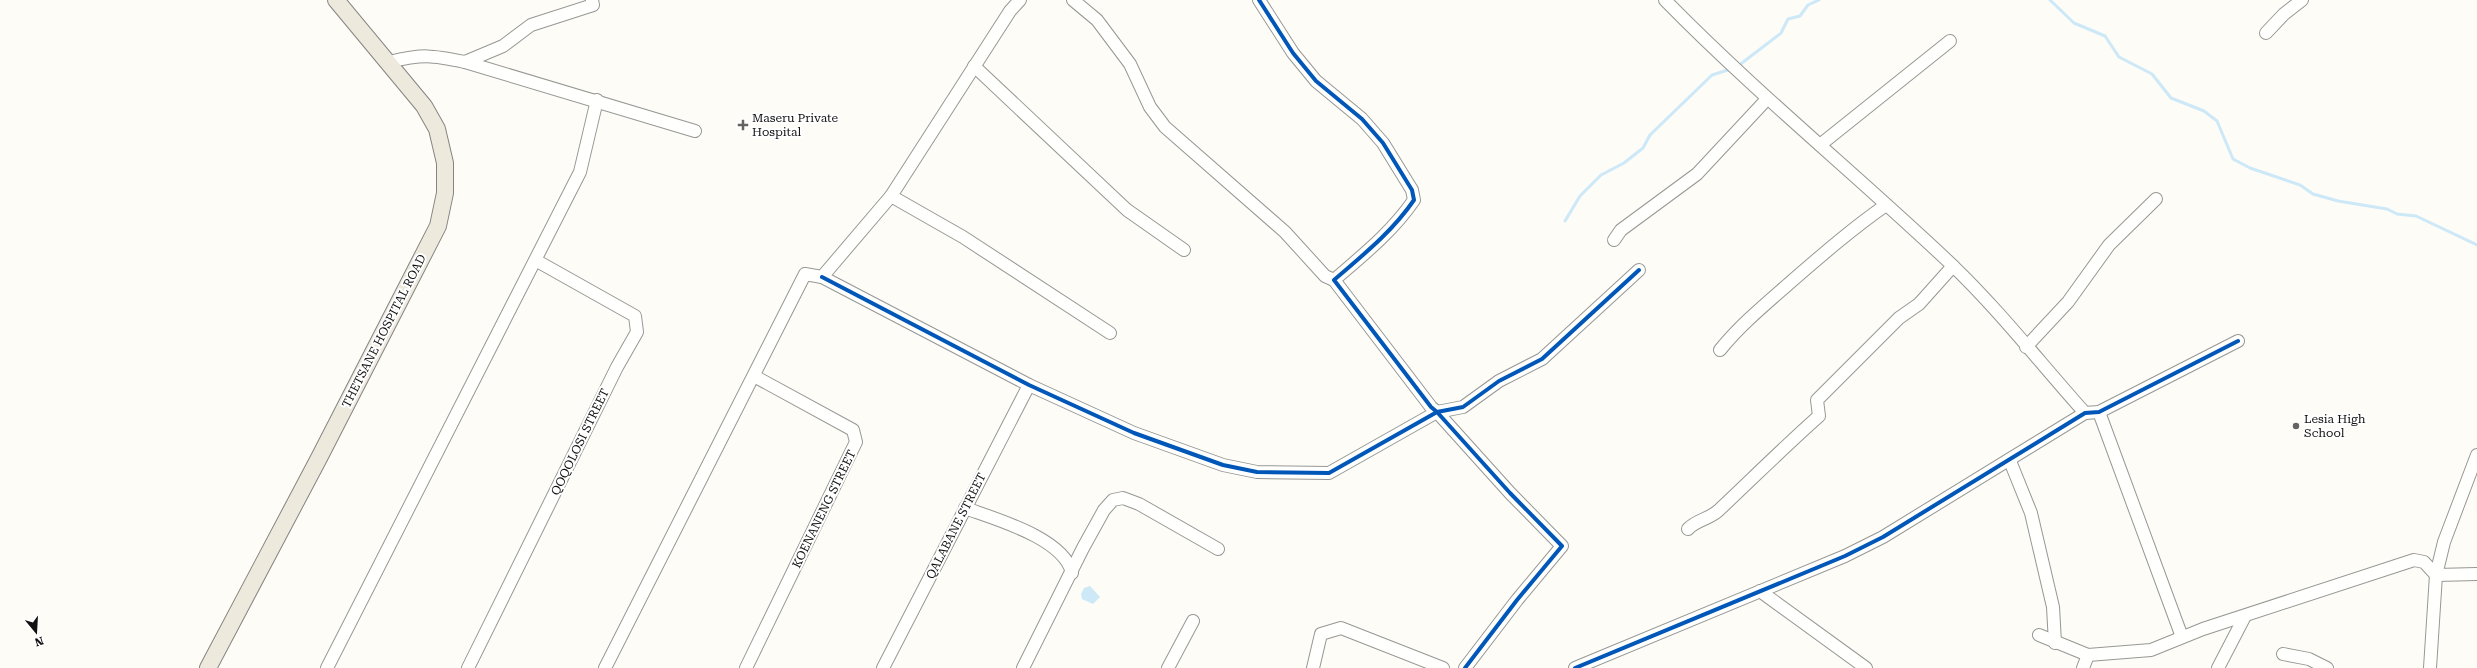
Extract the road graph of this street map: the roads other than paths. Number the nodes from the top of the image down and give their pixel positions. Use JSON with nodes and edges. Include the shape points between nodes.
{"nodes":[{"id":1,"x":336,"y":0,"type":"edge"},
{"id":2,"x":592,"y":0,"type":"edge"},
{"id":3,"x":1020,"y":0,"type":"edge"},
{"id":4,"x":1073,"y":0,"type":"edge"},
{"id":5,"x":1259,"y":0,"type":"edge"},
{"id":6,"x":1665,"y":0,"type":"edge"},
{"id":7,"x":2302,"y":0,"type":"edge"},
{"id":8,"x":2266,"y":33,"type":"dead end"},
{"id":9,"x":1950,"y":41,"type":"dead end"},
{"id":10,"x":389,"y":62,"type":"junction"},
{"id":11,"x":465,"y":62,"type":"junction"},
{"id":12,"x":974,"y":66,"type":"junction"},
{"id":13,"x":1767,"y":99,"type":"junction"},
{"id":14,"x":597,"y":100,"type":"junction"},
{"id":15,"x":695,"y":130,"type":"dead end"},
{"id":16,"x":1820,"y":145,"type":"junction"},
{"id":17,"x":891,"y":196,"type":"junction"},
{"id":18,"x":2156,"y":199,"type":"dead end"},
{"id":19,"x":1886,"y":205,"type":"junction"},
{"id":20,"x":1614,"y":240,"type":"dead end"},
{"id":21,"x":1184,"y":250,"type":"dead end"},
{"id":22,"x":537,"y":261,"type":"junction"},
{"id":23,"x":1953,"y":266,"type":"junction"},
{"id":24,"x":1639,"y":270,"type":"dead end"},
{"id":25,"x":822,"y":277,"type":"junction"},
{"id":26,"x":1334,"y":280,"type":"junction"},
{"id":27,"x":1110,"y":333,"type":"dead end"},
{"id":28,"x":2238,"y":341,"type":"dead end"},
{"id":29,"x":2026,"y":347,"type":"junction"},
{"id":30,"x":1720,"y":350,"type":"dead end"},
{"id":31,"x":754,"y":376,"type":"junction"},
{"id":32,"x":1029,"y":385,"type":"junction"},
{"id":33,"x":1437,"y":412,"type":"junction"},
{"id":34,"x":2099,"y":412,"type":"junction"},
{"id":35,"x":2085,"y":413,"type":"junction"},
{"id":36,"x":2477,"y":455,"type":"edge"},
{"id":37,"x":2010,"y":461,"type":"junction"},
{"id":38,"x":965,"y":508,"type":"junction"},
{"id":39,"x":1688,"y":529,"type":"dead end"},
{"id":40,"x":1218,"y":549,"type":"dead end"},
{"id":41,"x":1072,"y":573,"type":"junction"},
{"id":42,"x":2477,"y":574,"type":"edge"},
{"id":43,"x":2436,"y":575,"type":"junction"},
{"id":44,"x":1760,"y":591,"type":"junction"},
{"id":45,"x":2245,"y":616,"type":"junction"},
{"id":46,"x":1193,"y":621,"type":"dead end"},
{"id":47,"x":2039,"y":635,"type":"dead end"},
{"id":48,"x":2182,"y":637,"type":"junction"},
{"id":49,"x":2055,"y":643,"type":"junction"},
{"id":50,"x":2283,"y":654,"type":"dead end"},
{"id":51,"x":2088,"y":655,"type":"junction"},
{"id":52,"x":208,"y":668,"type":"edge"},
{"id":53,"x":327,"y":668,"type":"edge"},
{"id":54,"x":468,"y":668,"type":"edge"},
{"id":55,"x":604,"y":668,"type":"edge"},
{"id":56,"x":746,"y":668,"type":"edge"},
{"id":57,"x":883,"y":668,"type":"edge"},
{"id":58,"x":1023,"y":668,"type":"edge"},
{"id":59,"x":1168,"y":668,"type":"edge"},
{"id":60,"x":1313,"y":668,"type":"edge"},
{"id":61,"x":1443,"y":668,"type":"edge"},
{"id":62,"x":1465,"y":668,"type":"edge"},
{"id":63,"x":1575,"y":668,"type":"edge"},
{"id":64,"x":1866,"y":668,"type":"edge"},
{"id":65,"x":2083,"y":668,"type":"edge"},
{"id":66,"x":2218,"y":668,"type":"edge"},
{"id":67,"x":2327,"y":668,"type":"edge"},
{"id":68,"x":2430,"y":668,"type":"edge"}],
"edges":[{"from":1,"to":10,"type":"main road","name":"THETSANE HOSPITAL ROAD"},
{"from":2,"to":11,"type":"street","via":[[593,5],[531,25],[503,46]]},
{"from":3,"to":12,"type":"street"},
{"from":4,"to":26,"type":"street","via":[[1097,20],[1130,64],[1150,107],[1165,127],[1285,232],[1325,276]]},
{"from":5,"to":26,"type":"street","via":[[1293,53],[1316,81],[1362,119],[1383,143],[1412,190],[1414,200],[1406,211],[1378,242]]},
{"from":6,"to":13,"type":"street"},
{"from":7,"to":8,"type":"street"},
{"from":9,"to":16,"type":"street"},
{"from":10,"to":11,"type":"street","via":[[420,55]]},
{"from":10,"to":52,"type":"main road","name":"THETSANE HOSPITAL ROAD","via":[[424,106],[437,129],[445,163],[445,194],[438,226]]},
{"from":11,"to":14,"type":"street"},
{"from":12,"to":17,"type":"street"},
{"from":12,"to":21,"type":"street","via":[[1128,210]]},
{"from":13,"to":16,"type":"street"},
{"from":13,"to":20,"type":"street","via":[[1697,174],[1621,230]]},
{"from":14,"to":15,"type":"street"},
{"from":14,"to":22,"type":"street","via":[[580,172]]},
{"from":16,"to":19,"type":"street"},
{"from":17,"to":25,"type":"street"},
{"from":17,"to":27,"type":"street","via":[[963,237]]},
{"from":18,"to":29,"type":"street","via":[[2109,246],[2068,302]]},
{"from":19,"to":23,"type":"street"},
{"from":19,"to":30,"type":"street","via":[[1853,228],[1761,307],[1736,330]]},
{"from":22,"to":53,"type":"street","via":[[488,350]]},
{"from":22,"to":54,"type":"street","name":"QOQOLOSI STREET","via":[[635,316],[637,332],[617,367]]},
{"from":23,"to":29,"type":"street","via":[[2000,314]]},
{"from":23,"to":39,"type":"street","via":[[1919,304],[1899,318],[1817,400],[1819,416],[1767,462],[1717,512]]},
{"from":24,"to":33,"type":"street","via":[[1542,359],[1499,380],[1463,406]]},
{"from":25,"to":31,"type":"street","via":[[805,274]]},
{"from":25,"to":32,"type":"street"},
{"from":26,"to":33,"type":"street"},
{"from":28,"to":34,"type":"street"},
{"from":29,"to":35,"type":"street"},
{"from":31,"to":55,"type":"street"},
{"from":31,"to":56,"type":"street","name":"KOENANENG STREET","via":[[853,430],[856,442]]},
{"from":32,"to":33,"type":"street","via":[[1134,433],[1223,465],[1257,472],[1329,473]]},
{"from":32,"to":38,"type":"street","name":"QALABANE STREET"},
{"from":33,"to":62,"type":"street","via":[[1562,546]]},
{"from":34,"to":35,"type":"street"},
{"from":34,"to":48,"type":"street"},
{"from":35,"to":37,"type":"street"},
{"from":36,"to":43,"type":"street","via":[[2444,542]]},
{"from":37,"to":44,"type":"street","via":[[1883,537],[1845,556]]},
{"from":37,"to":49,"type":"street","via":[[2031,513],[2053,607]]},
{"from":38,"to":41,"type":"street","via":[[1024,531],[1050,545],[1068,560]]},
{"from":38,"to":57,"type":"street","name":"QALABANE STREET"},
{"from":40,"to":41,"type":"street","via":[[1178,525],[1123,498],[1113,500],[1104,510]]},
{"from":41,"to":58,"type":"street"},
{"from":42,"to":43,"type":"street"},
{"from":43,"to":45,"type":"street","via":[[2424,562],[2414,560]]},
{"from":43,"to":68,"type":"street"},
{"from":44,"to":63,"type":"street"},
{"from":44,"to":64,"type":"street"},
{"from":45,"to":48,"type":"street"},
{"from":45,"to":66,"type":"street"},
{"from":46,"to":59,"type":"street"},
{"from":47,"to":49,"type":"street"},
{"from":48,"to":51,"type":"street","via":[[2151,650]]},
{"from":49,"to":51,"type":"street"},
{"from":50,"to":67,"type":"street","via":[[2308,659]]},
{"from":51,"to":65,"type":"street"},
{"from":60,"to":61,"type":"street","via":[[1321,634],[1341,628]]}]}
